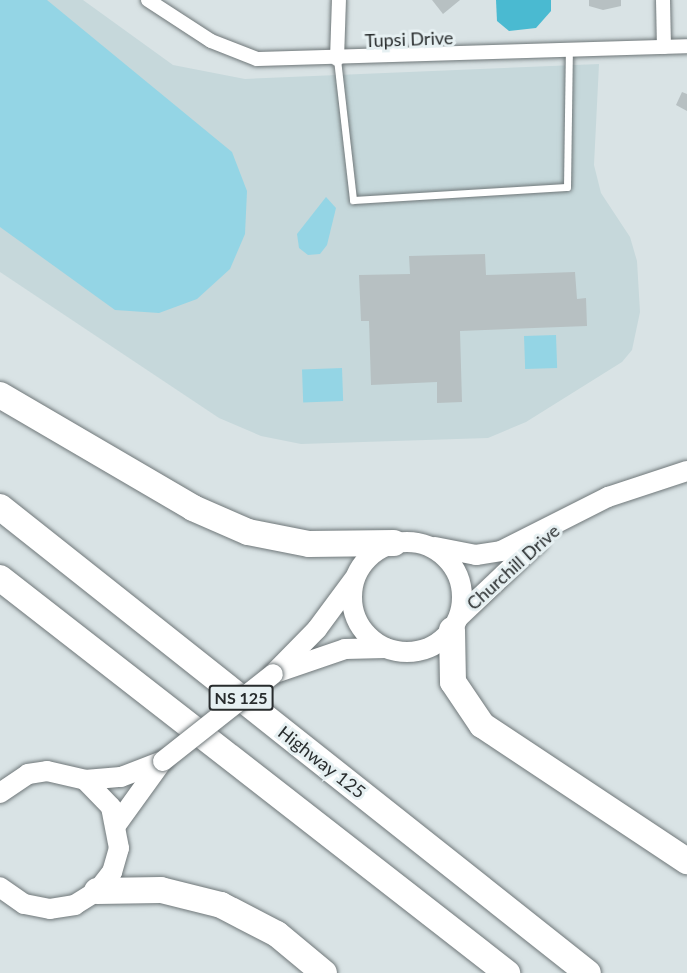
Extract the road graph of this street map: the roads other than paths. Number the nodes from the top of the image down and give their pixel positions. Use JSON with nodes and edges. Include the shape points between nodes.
{"nodes":[{"id":1,"x":148,"y":0,"type":"edge"},
{"id":2,"x":339,"y":0,"type":"edge"},
{"id":3,"x":663,"y":0,"type":"edge"},
{"id":4,"x":687,"y":46,"type":"edge"},
{"id":5,"x":664,"y":47,"type":"junction"},
{"id":6,"x":569,"y":51,"type":"junction"},
{"id":7,"x":337,"y":59,"type":"junction"},
{"id":8,"x":0,"y":395,"type":"edge"},
{"id":9,"x":687,"y":471,"type":"edge"},
{"id":10,"x":0,"y":507,"type":"edge"},
{"id":11,"x":566,"y":519,"type":"junction"},
{"id":12,"x":394,"y":543,"type":"junction"},
{"id":13,"x":429,"y":546,"type":"junction"},
{"id":14,"x":356,"y":576,"type":"junction"},
{"id":15,"x":0,"y":578,"type":"edge"},
{"id":16,"x":456,"y":623,"type":"junction"},
{"id":17,"x":386,"y":648,"type":"junction"},
{"id":18,"x":273,"y":674,"type":"junction"},
{"id":19,"x":163,"y":761,"type":"junction"},
{"id":20,"x":85,"y":780,"type":"junction"},
{"id":21,"x":0,"y":793,"type":"edge"},
{"id":22,"x":117,"y":824,"type":"junction"},
{"id":23,"x":687,"y":861,"type":"edge"},
{"id":24,"x":1,"y":889,"type":"edge"},
{"id":25,"x":97,"y":891,"type":"junction"},
{"id":26,"x":324,"y":973,"type":"edge"},
{"id":27,"x":507,"y":973,"type":"edge"},
{"id":28,"x":588,"y":973,"type":"edge"}],
"edges":[{"from":1,"to":7,"type":"street","name":"Tupsi Drive","via":[[235,52],[286,61]]},
{"from":2,"to":7,"type":"street"},
{"from":3,"to":5,"type":"street"},
{"from":4,"to":5,"type":"street","name":"Tupsi Drive"},
{"from":5,"to":6,"type":"street","name":"Tupsi Drive"},
{"from":6,"to":7,"type":"street","name":"Tupsi Drive"},
{"from":6,"to":7,"type":"lane","via":[[567,187],[353,200]]},
{"from":8,"to":12,"type":"highway","via":[[193,508],[248,532],[309,544]]},
{"from":9,"to":11,"type":"main road","name":"Churchill Drive","via":[[631,487]]},
{"from":10,"to":28,"type":"highway","name":"Highway 125","number":"NS 125"},
{"from":11,"to":13,"type":"main road","name":"Churchill Drive","via":[[489,554]]},
{"from":11,"to":16,"type":"main road","name":"Churchill Drive"},
{"from":12,"to":13,"type":"main road"},
{"from":12,"to":14,"type":"main road","via":[[371,555]]},
{"from":13,"to":16,"type":"main road","via":[[457,572]]},
{"from":14,"to":17,"type":"main road","via":[[354,611],[361,627]]},
{"from":14,"to":18,"type":"main road","via":[[317,629]]},
{"from":15,"to":27,"type":"highway","number":"NS 125"},
{"from":16,"to":17,"type":"main road","via":[[428,648]]},
{"from":16,"to":23,"type":"highway","via":[[453,682],[482,725]]},
{"from":17,"to":18,"type":"main road","via":[[338,650]]},
{"from":18,"to":19,"type":"main road","bridge":true},
{"from":19,"to":20,"type":"main road","via":[[121,777]]},
{"from":19,"to":22,"type":"main road"},
{"from":20,"to":21,"type":"main road","via":[[47,771],[28,774]]},
{"from":20,"to":22,"type":"main road","via":[[100,792]]},
{"from":22,"to":25,"type":"main road","via":[[119,848],[112,872]]},
{"from":24,"to":25,"type":"main road","via":[[24,904],[50,909],[75,904]]},
{"from":25,"to":26,"type":"highway","via":[[161,890],[221,905],[277,934]]}]}
